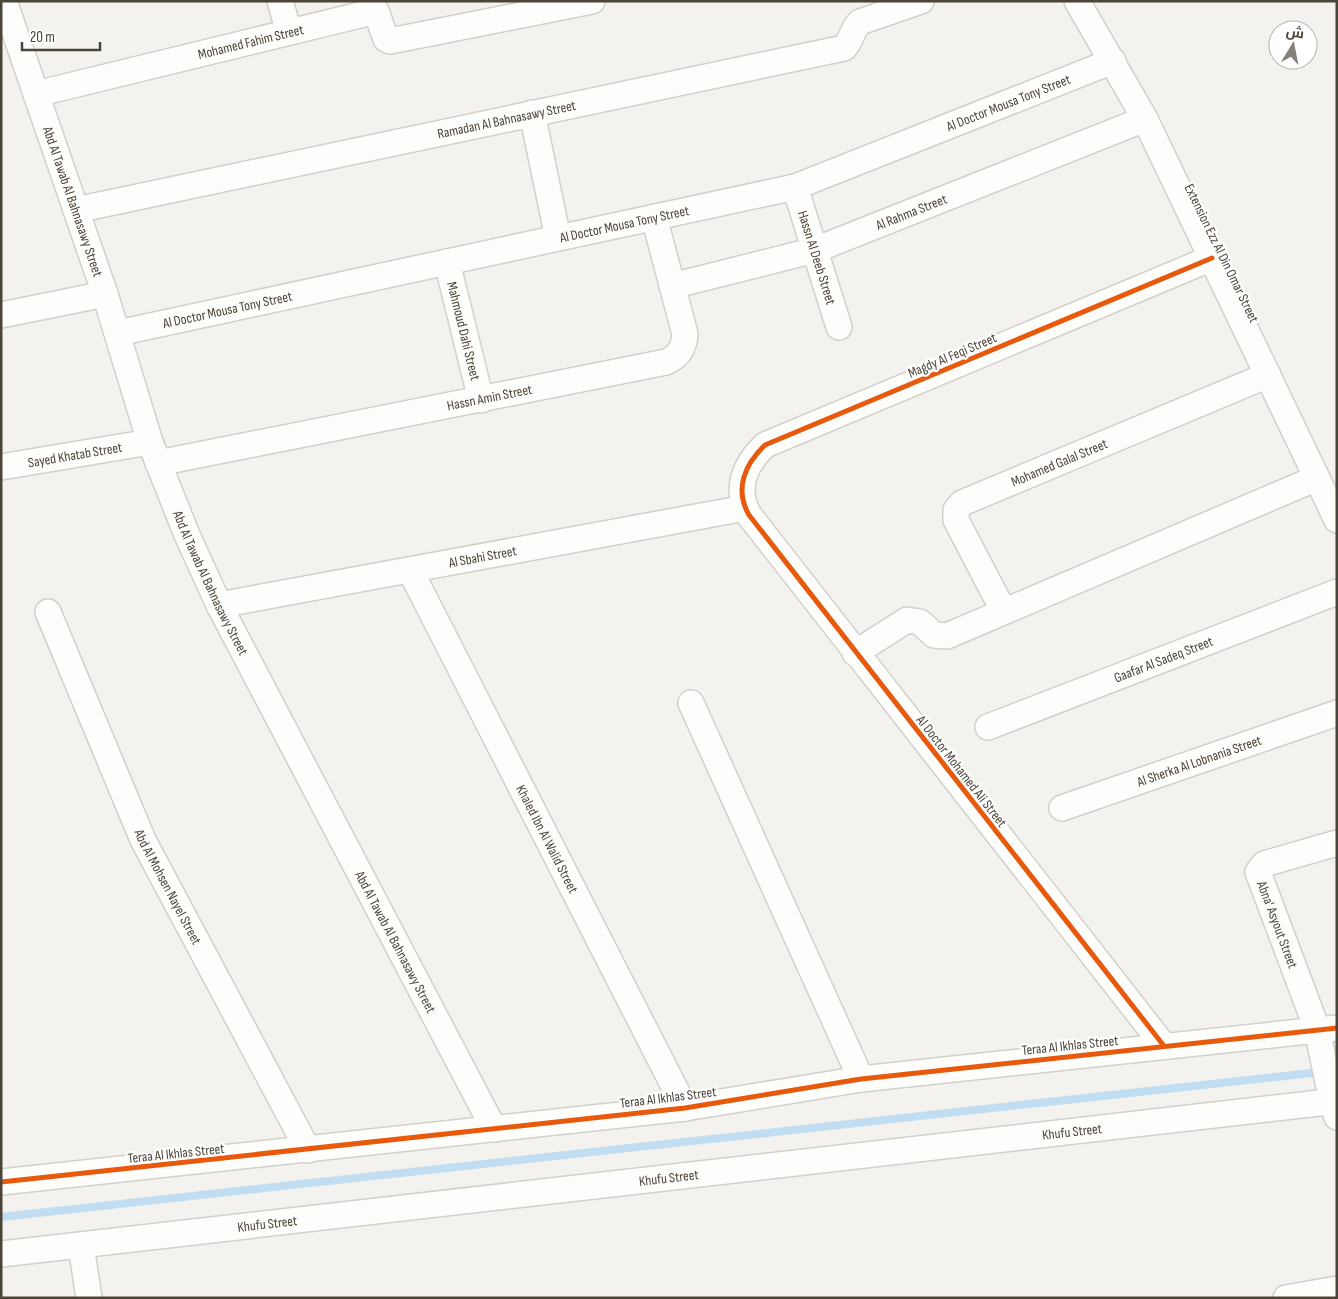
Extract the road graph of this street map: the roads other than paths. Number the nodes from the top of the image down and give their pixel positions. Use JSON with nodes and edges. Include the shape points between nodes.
{"nodes":[{"id":1,"x":4,"y":1,"type":"edge"},
{"id":2,"x":280,"y":1,"type":"edge"},
{"id":3,"x":592,"y":1,"type":"edge"},
{"id":4,"x":921,"y":1,"type":"edge"},
{"id":5,"x":1077,"y":1,"type":"edge"},
{"id":6,"x":288,"y":32,"type":"junction"},
{"id":7,"x":1112,"y":61,"type":"junction"},
{"id":8,"x":36,"y":94,"type":"junction"},
{"id":9,"x":532,"y":113,"type":"junction"},
{"id":10,"x":1145,"y":119,"type":"junction"},
{"id":11,"x":795,"y":187,"type":"junction"},
{"id":12,"x":76,"y":210,"type":"junction"},
{"id":13,"x":654,"y":217,"type":"junction"},
{"id":14,"x":558,"y":238,"type":"junction"},
{"id":15,"x":815,"y":250,"type":"junction"},
{"id":16,"x":1212,"y":258,"type":"junction"},
{"id":17,"x":447,"y":262,"type":"junction"},
{"id":18,"x":672,"y":286,"type":"junction"},
{"id":19,"x":106,"y":294,"type":"junction"},
{"id":20,"x":1,"y":315,"type":"edge"},
{"id":21,"x":840,"y":327,"type":"dead end"},
{"id":22,"x":118,"y":333,"type":"junction"},
{"id":23,"x":1268,"y":375,"type":"junction"},
{"id":24,"x":481,"y":400,"type":"junction"},
{"id":25,"x":154,"y":452,"type":"junction"},
{"id":26,"x":1,"y":467,"type":"edge"},
{"id":27,"x":1317,"y":478,"type":"junction"},
{"id":28,"x":744,"y":508,"type":"junction"},
{"id":29,"x":1337,"y":520,"type":"edge"},
{"id":30,"x":410,"y":570,"type":"junction"},
{"id":31,"x":1337,"y":592,"type":"edge"},
{"id":32,"x":219,"y":605,"type":"junction"},
{"id":33,"x":1003,"y":610,"type":"junction"},
{"id":34,"x":48,"y":612,"type":"dead end"},
{"id":35,"x":855,"y":653,"type":"junction"},
{"id":36,"x":691,"y":703,"type":"dead end"},
{"id":37,"x":1337,"y":713,"type":"edge"},
{"id":38,"x":988,"y":726,"type":"dead end"},
{"id":39,"x":1062,"y":808,"type":"dead end"},
{"id":40,"x":1337,"y":843,"type":"edge"},
{"id":41,"x":1327,"y":1029,"type":"edge"},
{"id":42,"x":1164,"y":1046,"type":"junction"},
{"id":43,"x":861,"y":1079,"type":"junction"},
{"id":44,"x":1335,"y":1107,"type":"edge"},
{"id":45,"x":685,"y":1108,"type":"junction"},
{"id":46,"x":494,"y":1129,"type":"junction"},
{"id":47,"x":308,"y":1150,"type":"junction"},
{"id":48,"x":1,"y":1182,"type":"edge"},
{"id":49,"x":81,"y":1245,"type":"junction"},
{"id":50,"x":1,"y":1254,"type":"edge"},
{"id":51,"x":1337,"y":1289,"type":"edge"},
{"id":52,"x":89,"y":1298,"type":"edge"},
{"id":53,"x":1286,"y":1298,"type":"edge"}],
"edges":[{"from":1,"to":8,"type":"street","name":"Abd Al Tawab Al Bahnasawy Street"},
{"from":2,"to":6,"type":"street"},
{"from":3,"to":6,"type":"street","name":"Mohamed Fahim Street","via":[[390,41],[386,39],[378,12]]},
{"from":4,"to":9,"type":"street","name":"Ramadan Al Bahnasawy Street","via":[[860,22],[844,48]]},
{"from":5,"to":7,"type":"street","name":"Extension Ezz Al Din Omar Street"},
{"from":6,"to":8,"type":"street","name":"Mohamed Fahim Street"},
{"from":7,"to":10,"type":"street","name":"Extension Ezz Al Din Omar Street"},
{"from":7,"to":11,"type":"street","name":"Al Doctor Mousa Tony Street"},
{"from":8,"to":12,"type":"street","name":"Abd Al Tawab Al Bahnasawy Street"},
{"from":9,"to":12,"type":"street","name":"Ramadan Al Bahnasawy Street"},
{"from":9,"to":14,"type":"street"},
{"from":10,"to":15,"type":"street","name":"Al Rahma Street"},
{"from":10,"to":16,"type":"street","name":"Extension Ezz Al Din Omar Street"},
{"from":11,"to":13,"type":"street","name":"Al Doctor Mousa Tony Street"},
{"from":11,"to":15,"type":"street","name":"Hassn Al Deeb Street"},
{"from":12,"to":19,"type":"street","name":"Abd Al Tawab Al Bahnasawy Street"},
{"from":13,"to":14,"type":"street","name":"Al Doctor Mousa Tony Street"},
{"from":13,"to":18,"type":"street","name":"Hassn Amin Street"},
{"from":14,"to":17,"type":"street","name":"Al Doctor Mousa Tony Street"},
{"from":15,"to":18,"type":"street","name":"Al Rahma Street"},
{"from":15,"to":21,"type":"street","name":"Hassn Al Deeb Street"},
{"from":16,"to":23,"type":"street","name":"Extension Ezz Al Din Omar Street"},
{"from":16,"to":28,"type":"street","name":"Magdy Al Feqi Street","via":[[765,445],[750,461],[743,480]]},
{"from":17,"to":22,"type":"street","name":"Al Doctor Mousa Tony Street"},
{"from":17,"to":24,"type":"street","name":"Mahmoud Dahi Street"},
{"from":18,"to":24,"type":"street","name":"Hassn Amin Street","via":[[685,334],[683,348],[673,359]]},
{"from":19,"to":20,"type":"street"},
{"from":19,"to":22,"type":"street","name":"Abd Al Tawab Al Bahnasawy Street"},
{"from":22,"to":25,"type":"street","name":"Abd Al Tawab Al Bahnasawy Street"},
{"from":23,"to":27,"type":"street","name":"Extension Ezz Al Din Omar Street"},
{"from":23,"to":33,"type":"street","name":"Mohamed Galal Street","via":[[962,503],[956,510],[956,520]]},
{"from":24,"to":25,"type":"street","name":"Hassn Amin Street"},
{"from":25,"to":26,"type":"street","name":"Sayed Khatab Street"},
{"from":25,"to":32,"type":"street","name":"Abd Al Tawab Al Bahnasawy Street"},
{"from":27,"to":29,"type":"street","name":"Extension Ezz Al Din Omar Street"},
{"from":27,"to":33,"type":"street"},
{"from":28,"to":30,"type":"street","name":"Al Sbahi Street"},
{"from":28,"to":35,"type":"street","name":"Al Doctor Mohamed Ali Street"},
{"from":30,"to":32,"type":"street","name":"Al Sbahi Street"},
{"from":30,"to":45,"type":"street","name":"Khaled Ibn Al Walid Street"},
{"from":31,"to":38,"type":"street","name":"Gaafar Al Sadeq Street"},
{"from":32,"to":46,"type":"street","name":"Abd Al Tawab Al Bahnasawy Street"},
{"from":33,"to":35,"type":"street","via":[[942,637],[934,635],[920,622],[907,620]]},
{"from":34,"to":47,"type":"street","name":"Abd Al Mohsen Nayel Street","via":[[144,840]]},
{"from":35,"to":42,"type":"street","name":"Al Doctor Mohamed Ali Street"},
{"from":36,"to":43,"type":"street"},
{"from":37,"to":39,"type":"street","name":"Al Sherka Al Lobnania Street"},
{"from":40,"to":41,"type":"street","name":"Abna' Asyout Street","via":[[1264,864],[1258,872]]},
{"from":41,"to":42,"type":"street","name":"Teraa Al Ikhlas Street"},
{"from":41,"to":44,"type":"street"},
{"from":42,"to":43,"type":"street","name":"Teraa Al Ikhlas Street"},
{"from":43,"to":45,"type":"street","name":"Teraa Al Ikhlas Street"},
{"from":44,"to":49,"type":"street","name":"Khufu Street"},
{"from":45,"to":46,"type":"street","name":"Teraa Al Ikhlas Street"},
{"from":46,"to":47,"type":"street","name":"Teraa Al Ikhlas Street"},
{"from":47,"to":48,"type":"street","name":"Teraa Al Ikhlas Street"},
{"from":49,"to":50,"type":"street","name":"Khufu Street"},
{"from":49,"to":52,"type":"street"},
{"from":51,"to":53,"type":"street"}]}
